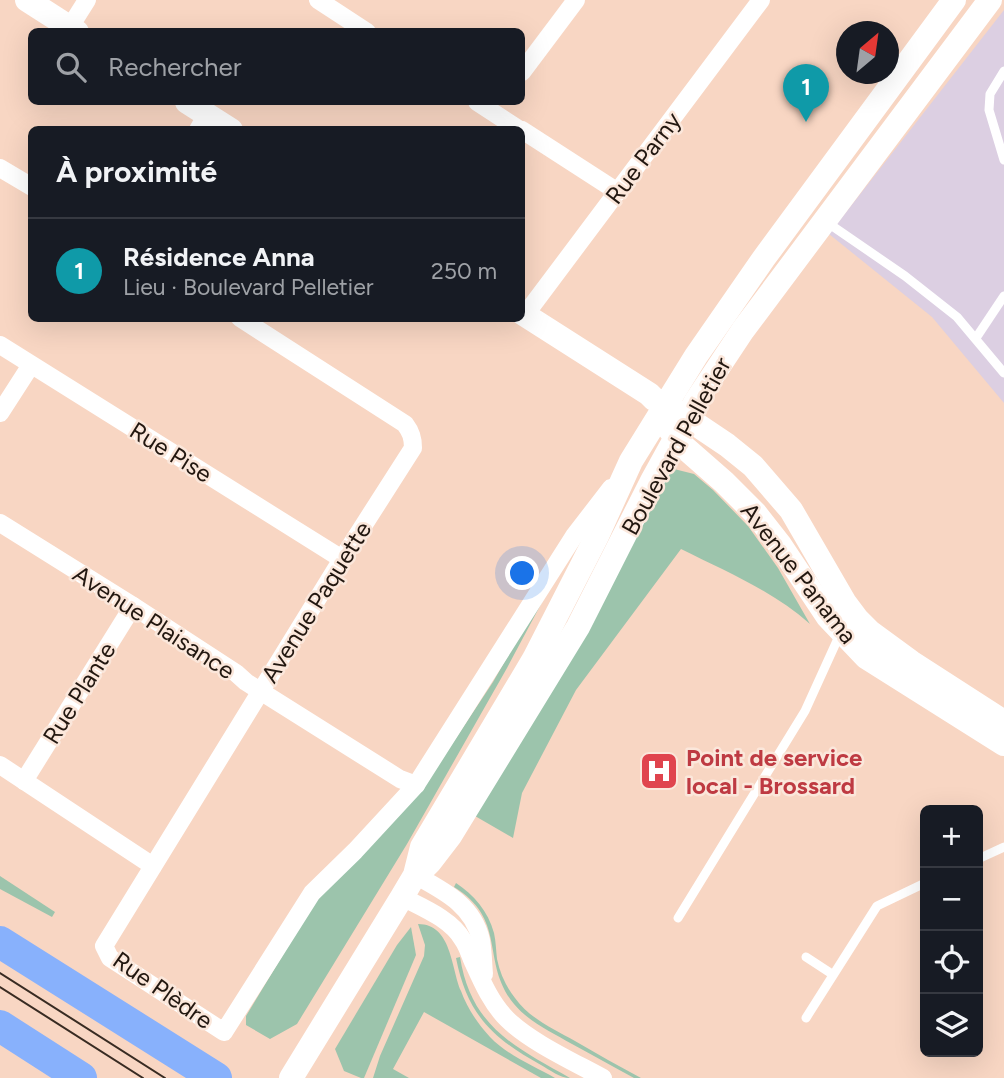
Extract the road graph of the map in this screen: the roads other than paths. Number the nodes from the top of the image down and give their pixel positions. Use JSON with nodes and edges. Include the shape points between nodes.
{"nodes":[{"id":1,"x":27,"y":0,"type":"edge"},
{"id":2,"x":87,"y":0,"type":"edge"},
{"id":3,"x":318,"y":0,"type":"edge"},
{"id":4,"x":576,"y":0,"type":"edge"},
{"id":5,"x":761,"y":0,"type":"edge"},
{"id":6,"x":954,"y":0,"type":"edge"},
{"id":7,"x":990,"y":0,"type":"edge"},
{"id":8,"x":72,"y":28,"type":"edge"},
{"id":9,"x":74,"y":28,"type":"edge"},
{"id":10,"x":361,"y":28,"type":"edge"},
{"id":11,"x":525,"y":68,"type":"edge"},
{"id":12,"x":1004,"y":71,"type":"edge"},
{"id":13,"x":489,"y":105,"type":"edge"},
{"id":14,"x":197,"y":115,"type":"edge"},
{"id":15,"x":222,"y":126,"type":"edge"},
{"id":16,"x":516,"y":126,"type":"edge"},
{"id":17,"x":525,"y":133,"type":"edge"},
{"id":18,"x":1004,"y":160,"type":"edge"},
{"id":19,"x":0,"y":168,"type":"edge"},
{"id":20,"x":28,"y":185,"type":"edge"},
{"id":21,"x":618,"y":192,"type":"junction"},
{"id":22,"x":804,"y":205,"type":"junction"},
{"id":23,"x":824,"y":220,"type":"junction"},
{"id":24,"x":1004,"y":296,"type":"edge"},
{"id":25,"x":525,"y":311,"type":"edge"},
{"id":26,"x":525,"y":315,"type":"edge"},
{"id":27,"x":246,"y":322,"type":"edge"},
{"id":28,"x":976,"y":338,"type":"junction"},
{"id":29,"x":0,"y":345,"type":"edge"},
{"id":30,"x":32,"y":365,"type":"junction"},
{"id":31,"x":1004,"y":373,"type":"edge"},
{"id":32,"x":0,"y":413,"type":"edge"},
{"id":33,"x":668,"y":415,"type":"junction"},
{"id":34,"x":631,"y":461,"type":"junction"},
{"id":35,"x":2,"y":530,"type":"edge"},
{"id":36,"x":342,"y":559,"type":"junction"},
{"id":37,"x":133,"y":606,"type":"junction"},
{"id":38,"x":849,"y":626,"type":"junction"},
{"id":39,"x":260,"y":691,"type":"junction"},
{"id":40,"x":1004,"y":722,"type":"edge"},
{"id":41,"x":1004,"y":744,"type":"edge"},
{"id":42,"x":0,"y":765,"type":"edge"},
{"id":43,"x":24,"y":781,"type":"junction"},
{"id":44,"x":416,"y":785,"type":"junction"},
{"id":45,"x":1004,"y":847,"type":"edge"},
{"id":46,"x":983,"y":857,"type":"edge"},
{"id":47,"x":153,"y":866,"type":"junction"},
{"id":48,"x":415,"y":875,"type":"junction"},
{"id":49,"x":920,"y":885,"type":"edge"},
{"id":50,"x":402,"y":897,"type":"junction"},
{"id":51,"x":677,"y":918,"type":"dead end"},
{"id":52,"x":0,"y":942,"type":"edge"},
{"id":53,"x":104,"y":946,"type":"joint"},
{"id":54,"x":806,"y":957,"type":"dead end"},
{"id":55,"x":832,"y":974,"type":"junction"},
{"id":56,"x":485,"y":988,"type":"junction"},
{"id":57,"x":806,"y":1018,"type":"dead end"},
{"id":58,"x":0,"y":1026,"type":"edge"},
{"id":59,"x":224,"y":1032,"type":"joint"},
{"id":60,"x":81,"y":1078,"type":"edge"},
{"id":61,"x":216,"y":1078,"type":"edge"},
{"id":62,"x":291,"y":1078,"type":"edge"},
{"id":63,"x":603,"y":1078,"type":"edge"}],
"edges":[{"from":1,"to":8,"type":"street"},
{"from":2,"to":9,"type":"street"},
{"from":3,"to":10,"type":"street"},
{"from":4,"to":11,"type":"street"},
{"from":5,"to":21,"type":"street","name":"Rue Parny"},
{"from":6,"to":22,"type":"street","name":"Boulevard Pelletier"},
{"from":7,"to":23,"type":"street","name":"Boulevard Pelletier"},
{"from":12,"to":18,"type":"lane","via":[[990,94],[989,110]]},
{"from":13,"to":16,"type":"street"},
{"from":14,"to":15,"type":"street"},
{"from":17,"to":21,"type":"street"},
{"from":19,"to":20,"type":"street"},
{"from":21,"to":25,"type":"street","name":"Rue Parny"},
{"from":22,"to":23,"type":"lane"},
{"from":22,"to":33,"type":"street","name":"Boulevard Pelletier","via":[[711,334]]},
{"from":23,"to":28,"type":"lane","via":[[905,276]]},
{"from":23,"to":33,"type":"street","name":"Boulevard Pelletier","via":[[743,330]]},
{"from":24,"to":28,"type":"lane"},
{"from":26,"to":33,"type":"street","name":"Avenue Panama","via":[[649,394]]},
{"from":27,"to":36,"type":"street","name":"Avenue Paquette","via":[[411,432],[412,448]]},
{"from":28,"to":31,"type":"lane"},
{"from":29,"to":30,"type":"street","name":"Rue Pise"},
{"from":30,"to":32,"type":"street"},
{"from":30,"to":36,"type":"street","name":"Rue Pise"},
{"from":33,"to":34,"type":"street","name":"Boulevard Pelletier"},
{"from":33,"to":38,"type":"street","name":"Avenue Panama","via":[[684,447],[755,513],[828,617]]},
{"from":33,"to":48,"type":"street","name":"Boulevard Pelletier","via":[[579,627],[450,836]]},
{"from":34,"to":44,"type":"street","name":"Boulevard Pelletier","via":[[574,536]]},
{"from":34,"to":48,"type":"street","name":"Boulevard Pelletier","via":[[534,659],[422,847]]},
{"from":35,"to":37,"type":"street","name":"Avenue Plaisance"},
{"from":36,"to":39,"type":"street","name":"Avenue Paquette"},
{"from":37,"to":39,"type":"street","name":"Avenue Plaisance"},
{"from":37,"to":43,"type":"street","name":"Rue Plante"},
{"from":38,"to":40,"type":"street","name":"Avenue Panama","via":[[870,632]]},
{"from":38,"to":41,"type":"street","name":"Avenue Panama","via":[[866,657]]},
{"from":38,"to":51,"type":"lane","via":[[804,711]]},
{"from":39,"to":44,"type":"street","name":"Avenue Plaisance"},
{"from":39,"to":47,"type":"street","name":"Avenue Paquette"},
{"from":42,"to":43,"type":"street"},
{"from":43,"to":47,"type":"street"},
{"from":44,"to":59,"type":"street","name":"Boulevard Pelletier","via":[[312,893]]},
{"from":45,"to":46,"type":"lane"},
{"from":47,"to":53,"type":"street","name":"Avenue Paquette"},
{"from":48,"to":50,"type":"street","name":"Boulevard Pelletier"},
{"from":48,"to":56,"type":"street","via":[[454,898],[471,915],[482,943]]},
{"from":49,"to":55,"type":"lane","via":[[877,905]]},
{"from":50,"to":56,"type":"street","via":[[454,929]]},
{"from":50,"to":62,"type":"street","name":"Boulevard Pelletier"},
{"from":52,"to":61,"type":"highway"},
{"from":53,"to":59,"type":"street","name":"Rue Plèdre","via":[[110,958]]},
{"from":54,"to":55,"type":"lane"},
{"from":55,"to":57,"type":"lane"},
{"from":56,"to":63,"type":"street","via":[[523,1033]]},
{"from":58,"to":60,"type":"highway"}]}
